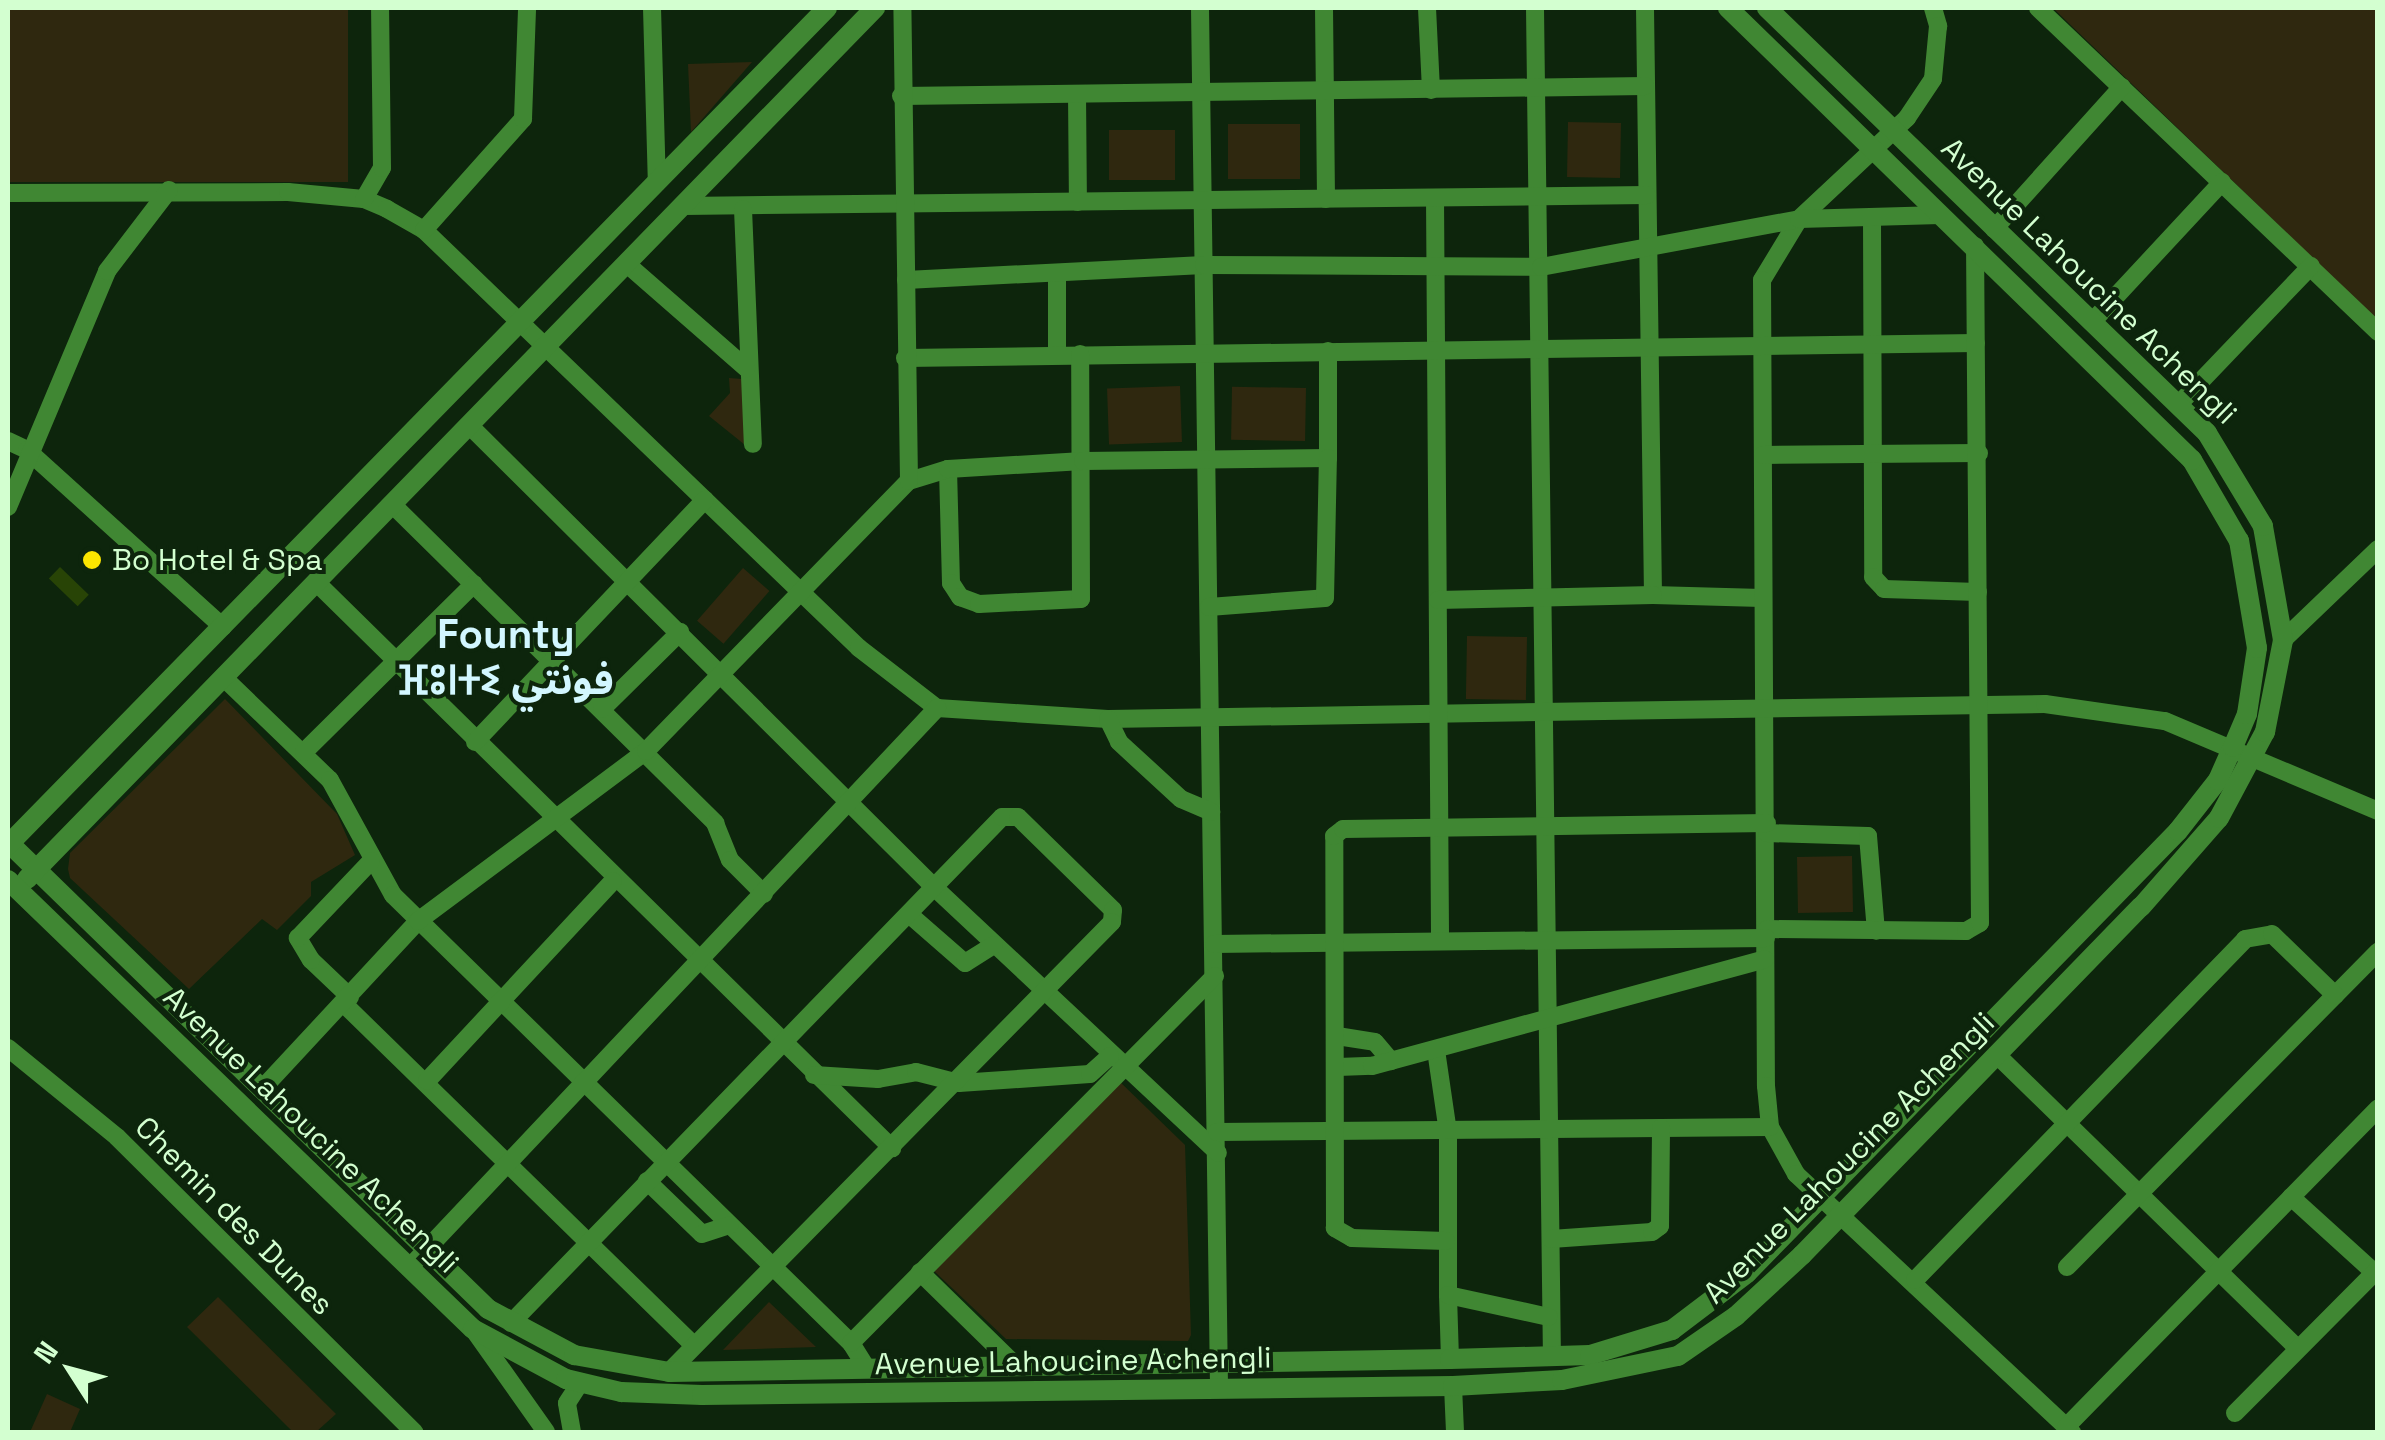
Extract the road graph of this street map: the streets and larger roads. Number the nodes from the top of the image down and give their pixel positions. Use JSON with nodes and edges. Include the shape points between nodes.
{"nodes":[{"id":1,"x":380,"y":8,"type":"edge"},
{"id":2,"x":527,"y":8,"type":"edge"},
{"id":3,"x":652,"y":8,"type":"edge"},
{"id":4,"x":827,"y":8,"type":"edge"},
{"id":5,"x":876,"y":8,"type":"edge"},
{"id":6,"x":902,"y":8,"type":"edge"},
{"id":7,"x":1200,"y":8,"type":"edge"},
{"id":8,"x":1324,"y":8,"type":"edge"},
{"id":9,"x":1427,"y":8,"type":"edge"},
{"id":10,"x":1535,"y":8,"type":"edge"},
{"id":11,"x":1645,"y":8,"type":"edge"},
{"id":12,"x":1728,"y":8,"type":"edge"},
{"id":13,"x":1766,"y":8,"type":"edge"},
{"id":14,"x":1933,"y":8,"type":"edge"},
{"id":15,"x":2038,"y":8,"type":"edge"},
{"id":16,"x":1645,"y":86,"type":"junction"},
{"id":17,"x":2122,"y":87,"type":"junction"},
{"id":18,"x":1536,"y":88,"type":"junction"},
{"id":19,"x":1431,"y":90,"type":"junction"},
{"id":20,"x":1202,"y":92,"type":"junction"},
{"id":21,"x":1326,"y":92,"type":"junction"},
{"id":22,"x":1077,"y":94,"type":"junction"},
{"id":23,"x":901,"y":96,"type":"junction"},
{"id":24,"x":1892,"y":131,"type":"junction"},
{"id":25,"x":1871,"y":148,"type":"junction"},
{"id":26,"x":2222,"y":182,"type":"junction"},
{"id":27,"x":657,"y":183,"type":"junction"},
{"id":28,"x":170,"y":190,"type":"junction"},
{"id":29,"x":8,"y":193,"type":"edge"},
{"id":30,"x":1647,"y":195,"type":"junction"},
{"id":31,"x":1435,"y":198,"type":"junction"},
{"id":32,"x":1536,"y":198,"type":"junction"},
{"id":33,"x":364,"y":199,"type":"junction"},
{"id":34,"x":1326,"y":199,"type":"junction"},
{"id":35,"x":1078,"y":202,"type":"junction"},
{"id":36,"x":902,"y":203,"type":"junction"},
{"id":37,"x":1203,"y":203,"type":"junction"},
{"id":38,"x":684,"y":206,"type":"junction"},
{"id":39,"x":742,"y":209,"type":"junction"},
{"id":40,"x":1940,"y":215,"type":"junction"},
{"id":41,"x":1799,"y":218,"type":"junction"},
{"id":42,"x":1872,"y":220,"type":"junction"},
{"id":43,"x":1994,"y":229,"type":"junction"},
{"id":44,"x":424,"y":230,"type":"junction"},
{"id":45,"x":1974,"y":246,"type":"junction"},
{"id":46,"x":1649,"y":252,"type":"junction"},
{"id":47,"x":628,"y":265,"type":"junction"},
{"id":48,"x":1204,"y":265,"type":"junction"},
{"id":49,"x":1437,"y":266,"type":"junction"},
{"id":50,"x":2311,"y":266,"type":"junction"},
{"id":51,"x":1540,"y":267,"type":"junction"},
{"id":52,"x":1057,"y":274,"type":"junction"},
{"id":53,"x":906,"y":280,"type":"junction"},
{"id":54,"x":521,"y":322,"type":"junction"},
{"id":55,"x":2092,"y":322,"type":"junction"},
{"id":56,"x":2378,"y":332,"type":"edge"},
{"id":57,"x":1976,"y":343,"type":"junction"},
{"id":58,"x":1873,"y":345,"type":"junction"},
{"id":59,"x":550,"y":348,"type":"junction"},
{"id":60,"x":1758,"y":348,"type":"junction"},
{"id":61,"x":1436,"y":349,"type":"junction"},
{"id":62,"x":1651,"y":349,"type":"junction"},
{"id":63,"x":1542,"y":350,"type":"junction"},
{"id":64,"x":1328,"y":351,"type":"junction"},
{"id":65,"x":1206,"y":353,"type":"junction"},
{"id":66,"x":1080,"y":354,"type":"junction"},
{"id":67,"x":1057,"y":355,"type":"junction"},
{"id":68,"x":904,"y":358,"type":"junction"},
{"id":69,"x":746,"y":368,"type":"junction"},
{"id":70,"x":2179,"y":404,"type":"junction"},
{"id":71,"x":470,"y":426,"type":"junction"},
{"id":72,"x":8,"y":441,"type":"edge"},
{"id":73,"x":753,"y":444,"type":"dead end"},
{"id":74,"x":27,"y":450,"type":"junction"},
{"id":75,"x":1980,"y":453,"type":"junction"},
{"id":76,"x":1763,"y":455,"type":"junction"},
{"id":77,"x":1872,"y":456,"type":"junction"},
{"id":78,"x":1328,"y":458,"type":"junction"},
{"id":79,"x":1083,"y":460,"type":"junction"},
{"id":80,"x":1207,"y":461,"type":"junction"},
{"id":81,"x":948,"y":468,"type":"junction"},
{"id":82,"x":909,"y":480,"type":"junction"},
{"id":83,"x":705,"y":500,"type":"junction"},
{"id":84,"x":393,"y":505,"type":"junction"},
{"id":85,"x":8,"y":506,"type":"edge"},
{"id":86,"x":2378,"y":550,"type":"edge"},
{"id":87,"x":316,"y":582,"type":"junction"},
{"id":88,"x":628,"y":583,"type":"junction"},
{"id":89,"x":474,"y":584,"type":"junction"},
{"id":90,"x":1978,"y":592,"type":"junction"},
{"id":91,"x":801,"y":593,"type":"junction"},
{"id":92,"x":1653,"y":595,"type":"junction"},
{"id":93,"x":1545,"y":598,"type":"junction"},
{"id":94,"x":1762,"y":598,"type":"junction"},
{"id":95,"x":1438,"y":600,"type":"junction"},
{"id":96,"x":1209,"y":607,"type":"junction"},
{"id":97,"x":223,"y":627,"type":"junction"},
{"id":98,"x":680,"y":632,"type":"junction"},
{"id":99,"x":2283,"y":640,"type":"junction"},
{"id":100,"x":395,"y":662,"type":"junction"},
{"id":101,"x":554,"y":663,"type":"junction"},
{"id":102,"x":720,"y":674,"type":"junction"},
{"id":103,"x":224,"y":678,"type":"junction"},
{"id":104,"x":1980,"y":706,"type":"junction"},
{"id":105,"x":937,"y":708,"type":"junction"},
{"id":106,"x":1764,"y":709,"type":"junction"},
{"id":107,"x":602,"y":710,"type":"junction"},
{"id":108,"x":1544,"y":714,"type":"junction"},
{"id":109,"x":1438,"y":715,"type":"junction"},
{"id":110,"x":1210,"y":717,"type":"junction"},
{"id":111,"x":1108,"y":719,"type":"junction"},
{"id":112,"x":475,"y":742,"type":"junction"},
{"id":113,"x":2233,"y":747,"type":"junction"},
{"id":114,"x":646,"y":751,"type":"junction"},
{"id":115,"x":304,"y":752,"type":"junction"},
{"id":116,"x":2255,"y":756,"type":"junction"},
{"id":117,"x":852,"y":806,"type":"junction"},
{"id":118,"x":2376,"y":807,"type":"edge"},
{"id":119,"x":1211,"y":812,"type":"junction"},
{"id":120,"x":556,"y":819,"type":"junction"},
{"id":121,"x":1548,"y":824,"type":"junction"},
{"id":122,"x":1439,"y":827,"type":"junction"},
{"id":123,"x":1767,"y":828,"type":"junction"},
{"id":124,"x":8,"y":843,"type":"edge"},
{"id":125,"x":371,"y":860,"type":"junction"},
{"id":126,"x":36,"y":870,"type":"junction"},
{"id":127,"x":614,"y":881,"type":"junction"},
{"id":128,"x":11,"y":889,"type":"edge"},
{"id":129,"x":936,"y":890,"type":"junction"},
{"id":130,"x":764,"y":894,"type":"junction"},
{"id":131,"x":910,"y":915,"type":"junction"},
{"id":132,"x":418,"y":922,"type":"junction"},
{"id":133,"x":1876,"y":931,"type":"junction"},
{"id":134,"x":1767,"y":934,"type":"junction"},
{"id":135,"x":1334,"y":940,"type":"junction"},
{"id":136,"x":1440,"y":940,"type":"junction"},
{"id":137,"x":1549,"y":942,"type":"junction"},
{"id":138,"x":1214,"y":944,"type":"junction"},
{"id":139,"x":994,"y":945,"type":"junction"},
{"id":140,"x":1764,"y":958,"type":"junction"},
{"id":141,"x":2375,"y":960,"type":"edge"},
{"id":142,"x":699,"y":966,"type":"junction"},
{"id":143,"x":1215,"y":976,"type":"junction"},
{"id":144,"x":2335,"y":994,"type":"junction"},
{"id":145,"x":1045,"y":995,"type":"junction"},
{"id":146,"x":499,"y":1000,"type":"junction"},
{"id":147,"x":347,"y":1001,"type":"junction"},
{"id":148,"x":1550,"y":1020,"type":"junction"},
{"id":149,"x":1336,"y":1036,"type":"junction"},
{"id":150,"x":783,"y":1042,"type":"junction"},
{"id":151,"x":8,"y":1048,"type":"edge"},
{"id":152,"x":1436,"y":1050,"type":"junction"},
{"id":153,"x":1997,"y":1055,"type":"junction"},
{"id":154,"x":1116,"y":1062,"type":"junction"},
{"id":155,"x":1391,"y":1062,"type":"junction"},
{"id":156,"x":1338,"y":1068,"type":"junction"},
{"id":157,"x":814,"y":1075,"type":"junction"},
{"id":158,"x":427,"y":1081,"type":"junction"},
{"id":159,"x":589,"y":1082,"type":"junction"},
{"id":160,"x":959,"y":1083,"type":"junction"},
{"id":161,"x":262,"y":1089,"type":"junction"},
{"id":162,"x":2374,"y":1117,"type":"edge"},
{"id":163,"x":2068,"y":1124,"type":"junction"},
{"id":164,"x":1660,"y":1128,"type":"junction"},
{"id":165,"x":1770,"y":1128,"type":"junction"},
{"id":166,"x":1552,"y":1130,"type":"junction"},
{"id":167,"x":1218,"y":1132,"type":"junction"},
{"id":168,"x":1448,"y":1132,"type":"junction"},
{"id":169,"x":1336,"y":1133,"type":"junction"},
{"id":170,"x":892,"y":1148,"type":"junction"},
{"id":171,"x":1218,"y":1153,"type":"junction"},
{"id":172,"x":664,"y":1163,"type":"junction"},
{"id":173,"x":510,"y":1164,"type":"junction"},
{"id":174,"x":647,"y":1181,"type":"junction"},
{"id":175,"x":1824,"y":1195,"type":"junction"},
{"id":176,"x":2140,"y":1197,"type":"junction"},
{"id":177,"x":2290,"y":1197,"type":"junction"},
{"id":178,"x":1843,"y":1213,"type":"junction"},
{"id":179,"x":730,"y":1225,"type":"junction"},
{"id":180,"x":1551,"y":1239,"type":"junction"},
{"id":181,"x":589,"y":1241,"type":"junction"},
{"id":182,"x":1446,"y":1241,"type":"junction"},
{"id":183,"x":425,"y":1250,"type":"junction"},
{"id":184,"x":2066,"y":1267,"type":"dead end"},
{"id":185,"x":409,"y":1268,"type":"junction"},
{"id":186,"x":776,"y":1268,"type":"junction"},
{"id":187,"x":2219,"y":1270,"type":"junction"},
{"id":188,"x":920,"y":1272,"type":"junction"},
{"id":189,"x":2376,"y":1273,"type":"edge"},
{"id":190,"x":1915,"y":1280,"type":"junction"},
{"id":191,"x":1448,"y":1295,"type":"junction"},
{"id":192,"x":1550,"y":1317,"type":"junction"},
{"id":193,"x":510,"y":1323,"type":"junction"},
{"id":194,"x":473,"y":1328,"type":"junction"},
{"id":195,"x":852,"y":1342,"type":"junction"},
{"id":196,"x":694,"y":1346,"type":"junction"},
{"id":197,"x":2297,"y":1348,"type":"junction"},
{"id":198,"x":1552,"y":1356,"type":"junction"},
{"id":199,"x":1219,"y":1360,"type":"junction"},
{"id":200,"x":1450,"y":1360,"type":"junction"},
{"id":201,"x":1014,"y":1364,"type":"junction"},
{"id":202,"x":866,"y":1367,"type":"junction"},
{"id":203,"x":669,"y":1372,"type":"junction"},
{"id":204,"x":580,"y":1383,"type":"junction"},
{"id":205,"x":1219,"y":1385,"type":"junction"},
{"id":206,"x":1452,"y":1386,"type":"junction"},
{"id":207,"x":2235,"y":1413,"type":"dead end"},
{"id":208,"x":2069,"y":1430,"type":"edge"},
{"id":209,"x":414,"y":1432,"type":"edge"},
{"id":210,"x":546,"y":1432,"type":"edge"},
{"id":211,"x":572,"y":1432,"type":"edge"},
{"id":212,"x":1454,"y":1432,"type":"edge"}],
"edges":[{"from":1,"to":33,"type":"street","via":[[382,168]]},
{"from":2,"to":44,"type":"street","via":[[523,119]]},
{"from":3,"to":27,"type":"street"},
{"from":4,"to":27,"type":"street"},
{"from":5,"to":38,"type":"street"},
{"from":6,"to":23,"type":"street"},
{"from":7,"to":20,"type":"street"},
{"from":8,"to":21,"type":"street"},
{"from":9,"to":19,"type":"street"},
{"from":10,"to":18,"type":"street"},
{"from":11,"to":16,"type":"street"},
{"from":12,"to":25,"type":"street","name":"Avenue Lahoucine Achengli"},
{"from":13,"to":24,"type":"street","name":"Avenue Lahoucine Achengli"},
{"from":14,"to":24,"type":"street","via":[[1933,79]]},
{"from":15,"to":17,"type":"street"},
{"from":16,"to":18,"type":"street"},
{"from":16,"to":30,"type":"street"},
{"from":17,"to":26,"type":"street"},
{"from":17,"to":43,"type":"street"},
{"from":18,"to":19,"type":"street"},
{"from":18,"to":32,"type":"street"},
{"from":19,"to":21,"type":"street"},
{"from":20,"to":21,"type":"street"},
{"from":20,"to":22,"type":"street"},
{"from":20,"to":37,"type":"street"},
{"from":21,"to":34,"type":"street"},
{"from":22,"to":23,"type":"street"},
{"from":22,"to":35,"type":"street"},
{"from":23,"to":36,"type":"street"},
{"from":24,"to":25,"type":"street"},
{"from":24,"to":43,"type":"street","name":"Avenue Lahoucine Achengli"},
{"from":25,"to":40,"type":"street","name":"Avenue Lahoucine Achengli"},
{"from":25,"to":41,"type":"street"},
{"from":26,"to":50,"type":"street"},
{"from":26,"to":55,"type":"street"},
{"from":27,"to":54,"type":"street"},
{"from":28,"to":29,"type":"street"},
{"from":28,"to":33,"type":"street"},
{"from":28,"to":74,"type":"street","via":[[107,271]]},
{"from":30,"to":32,"type":"street"},
{"from":30,"to":46,"type":"street"},
{"from":31,"to":32,"type":"street"},
{"from":31,"to":34,"type":"street"},
{"from":31,"to":49,"type":"street"},
{"from":32,"to":51,"type":"street"},
{"from":33,"to":44,"type":"street"},
{"from":34,"to":37,"type":"street"},
{"from":35,"to":36,"type":"street"},
{"from":35,"to":37,"type":"street"},
{"from":36,"to":39,"type":"street"},
{"from":36,"to":53,"type":"street"},
{"from":37,"to":48,"type":"street"},
{"from":38,"to":39,"type":"street"},
{"from":38,"to":47,"type":"street"},
{"from":39,"to":69,"type":"street"},
{"from":40,"to":42,"type":"street"},
{"from":40,"to":45,"type":"street","name":"Avenue Lahoucine Achengli"},
{"from":41,"to":42,"type":"street"},
{"from":41,"to":46,"type":"street"},
{"from":41,"to":60,"type":"street","via":[[1762,280]]},
{"from":42,"to":58,"type":"street"},
{"from":43,"to":55,"type":"street","name":"Avenue Lahoucine Achengli"},
{"from":44,"to":54,"type":"street"},
{"from":45,"to":57,"type":"street"},
{"from":45,"to":113,"type":"street","name":"Avenue Lahoucine Achengli","via":[[2192,460],[2226,512],[2247,567],[2257,648],[2247,714]]},
{"from":46,"to":51,"type":"street"},
{"from":46,"to":62,"type":"street"},
{"from":47,"to":59,"type":"street"},
{"from":47,"to":69,"type":"street"},
{"from":48,"to":49,"type":"street"},
{"from":48,"to":52,"type":"street"},
{"from":48,"to":65,"type":"street"},
{"from":49,"to":51,"type":"street"},
{"from":49,"to":61,"type":"street"},
{"from":50,"to":56,"type":"street"},
{"from":50,"to":70,"type":"street"},
{"from":51,"to":63,"type":"street"},
{"from":52,"to":53,"type":"street"},
{"from":52,"to":67,"type":"street"},
{"from":53,"to":68,"type":"street"},
{"from":54,"to":59,"type":"street"},
{"from":54,"to":97,"type":"street"},
{"from":55,"to":70,"type":"street","name":"Avenue Lahoucine Achengli"},
{"from":57,"to":58,"type":"street"},
{"from":57,"to":75,"type":"street"},
{"from":58,"to":60,"type":"street"},
{"from":58,"to":77,"type":"street"},
{"from":59,"to":71,"type":"street"},
{"from":59,"to":83,"type":"street"},
{"from":60,"to":62,"type":"street"},
{"from":60,"to":76,"type":"street"},
{"from":61,"to":63,"type":"street"},
{"from":61,"to":64,"type":"street"},
{"from":61,"to":95,"type":"street"},
{"from":62,"to":63,"type":"street"},
{"from":62,"to":92,"type":"street"},
{"from":63,"to":93,"type":"street"},
{"from":64,"to":65,"type":"street"},
{"from":64,"to":78,"type":"street"},
{"from":65,"to":66,"type":"street"},
{"from":65,"to":80,"type":"street"},
{"from":66,"to":67,"type":"street"},
{"from":66,"to":79,"type":"street"},
{"from":67,"to":68,"type":"street"},
{"from":68,"to":82,"type":"street"},
{"from":69,"to":73,"type":"street"},
{"from":70,"to":99,"type":"street","name":"Avenue Lahoucine Achengli","via":[[2238,474],[2263,526]]},
{"from":71,"to":84,"type":"street"},
{"from":71,"to":88,"type":"street"},
{"from":72,"to":74,"type":"street"},
{"from":74,"to":85,"type":"street"},
{"from":74,"to":97,"type":"street"},
{"from":75,"to":77,"type":"street"},
{"from":75,"to":90,"type":"street"},
{"from":76,"to":77,"type":"street"},
{"from":76,"to":94,"type":"street"},
{"from":77,"to":90,"type":"street","via":[[1876,584]]},
{"from":78,"to":80,"type":"street"},
{"from":78,"to":96,"type":"street","via":[[1325,598]]},
{"from":79,"to":80,"type":"street"},
{"from":79,"to":81,"type":"street"},
{"from":79,"to":81,"type":"street","via":[[1085,589],[1076,600],[979,604],[960,597],[951,583]]},
{"from":80,"to":96,"type":"street"},
{"from":81,"to":82,"type":"street"},
{"from":82,"to":91,"type":"street"},
{"from":83,"to":88,"type":"street"},
{"from":83,"to":91,"type":"street"},
{"from":84,"to":87,"type":"street"},
{"from":84,"to":89,"type":"street"},
{"from":86,"to":99,"type":"street"},
{"from":87,"to":100,"type":"street"},
{"from":87,"to":103,"type":"street"},
{"from":88,"to":98,"type":"street"},
{"from":88,"to":101,"type":"street"},
{"from":89,"to":100,"type":"street"},
{"from":89,"to":101,"type":"street"},
{"from":90,"to":104,"type":"street"},
{"from":91,"to":102,"type":"street"},
{"from":91,"to":105,"type":"street"},
{"from":92,"to":93,"type":"street"},
{"from":92,"to":94,"type":"street"},
{"from":93,"to":95,"type":"street"},
{"from":93,"to":108,"type":"street"},
{"from":94,"to":106,"type":"street"},
{"from":95,"to":109,"type":"street"},
{"from":96,"to":110,"type":"street"},
{"from":97,"to":124,"type":"street"},
{"from":98,"to":102,"type":"street"},
{"from":98,"to":107,"type":"street"},
{"from":99,"to":116,"type":"street","name":"Avenue Lahoucine Achengli","via":[[2280,679]]},
{"from":100,"to":112,"type":"street"},
{"from":100,"to":115,"type":"street"},
{"from":101,"to":107,"type":"street"},
{"from":101,"to":112,"type":"street"},
{"from":102,"to":114,"type":"street"},
{"from":102,"to":117,"type":"street"},
{"from":103,"to":115,"type":"street"},
{"from":103,"to":126,"type":"street"},
{"from":104,"to":106,"type":"street"},
{"from":104,"to":113,"type":"street","via":[[2132,712]]},
{"from":104,"to":133,"type":"street","via":[[1980,923],[1966,931]]},
{"from":105,"to":111,"type":"street"},
{"from":105,"to":117,"type":"street"},
{"from":106,"to":108,"type":"street"},
{"from":106,"to":123,"type":"street"},
{"from":107,"to":114,"type":"street"},
{"from":108,"to":109,"type":"street"},
{"from":108,"to":121,"type":"street"},
{"from":109,"to":110,"type":"street"},
{"from":109,"to":122,"type":"street"},
{"from":110,"to":111,"type":"street"},
{"from":110,"to":119,"type":"street"},
{"from":111,"to":119,"type":"street","via":[[1119,742],[1180,799]]},
{"from":112,"to":120,"type":"street"},
{"from":113,"to":116,"type":"street"},
{"from":113,"to":175,"type":"street","name":"Avenue Lahoucine Achengli","via":[[2218,780],[2178,831]]},
{"from":114,"to":120,"type":"street"},
{"from":114,"to":130,"type":"street","via":[[715,823],[730,860]]},
{"from":115,"to":125,"type":"street","via":[[349,805]]},
{"from":116,"to":118,"type":"street"},
{"from":116,"to":153,"type":"street","name":"Avenue Lahoucine Achengli","via":[[2219,818]]},
{"from":117,"to":129,"type":"street"},
{"from":117,"to":130,"type":"street"},
{"from":119,"to":138,"type":"street"},
{"from":120,"to":127,"type":"street"},
{"from":120,"to":132,"type":"street"},
{"from":121,"to":122,"type":"street"},
{"from":121,"to":123,"type":"street"},
{"from":121,"to":137,"type":"street"},
{"from":122,"to":135,"type":"street","via":[[1337,832]]},
{"from":122,"to":136,"type":"street"},
{"from":123,"to":133,"type":"street","via":[[1868,836]]},
{"from":123,"to":134,"type":"street"},
{"from":124,"to":126,"type":"street","name":"Avenue Lahoucine Achengli"},
{"from":125,"to":132,"type":"street"},
{"from":125,"to":147,"type":"street","via":[[298,938]]},
{"from":126,"to":128,"type":"street"},
{"from":126,"to":161,"type":"street","name":"Avenue Lahoucine Achengli"},
{"from":127,"to":142,"type":"street"},
{"from":127,"to":146,"type":"street"},
{"from":128,"to":185,"type":"street","name":"Avenue Lahoucine Achengli"},
{"from":129,"to":131,"type":"street"},
{"from":129,"to":139,"type":"street"},
{"from":129,"to":145,"type":"street","via":[[1002,817],[1018,817],[1115,915]]},
{"from":130,"to":142,"type":"street"},
{"from":131,"to":139,"type":"street","via":[[965,963]]},
{"from":131,"to":150,"type":"street"},
{"from":132,"to":146,"type":"street"},
{"from":132,"to":147,"type":"street"},
{"from":133,"to":134,"type":"street"},
{"from":134,"to":137,"type":"street"},
{"from":134,"to":140,"type":"street"},
{"from":135,"to":136,"type":"street"},
{"from":135,"to":138,"type":"street"},
{"from":135,"to":149,"type":"street"},
{"from":136,"to":137,"type":"street"},
{"from":137,"to":148,"type":"street"},
{"from":138,"to":143,"type":"street"},
{"from":139,"to":145,"type":"street"},
{"from":140,"to":148,"type":"street"},
{"from":140,"to":165,"type":"street"},
{"from":141,"to":144,"type":"street"},
{"from":142,"to":150,"type":"street"},
{"from":142,"to":159,"type":"street"},
{"from":143,"to":154,"type":"street"},
{"from":143,"to":167,"type":"street"},
{"from":144,"to":163,"type":"street","via":[[2272,934],[2254,933]]},
{"from":144,"to":176,"type":"street"},
{"from":145,"to":154,"type":"street"},
{"from":145,"to":160,"type":"street"},
{"from":146,"to":158,"type":"street"},
{"from":146,"to":159,"type":"street"},
{"from":147,"to":158,"type":"street"},
{"from":147,"to":161,"type":"street"},
{"from":148,"to":152,"type":"street"},
{"from":148,"to":166,"type":"street"},
{"from":149,"to":155,"type":"street","via":[[1375,1042]]},
{"from":149,"to":156,"type":"street"},
{"from":150,"to":157,"type":"street"},
{"from":150,"to":172,"type":"street"},
{"from":151,"to":209,"type":"street","name":"Chemin des Dunes","via":[[117,1137]]},
{"from":152,"to":155,"type":"street"},
{"from":152,"to":168,"type":"street"},
{"from":153,"to":163,"type":"street"},
{"from":153,"to":178,"type":"street","name":"Avenue Lahoucine Achengli"},
{"from":154,"to":160,"type":"street","via":[[1090,1074]]},
{"from":154,"to":171,"type":"street"},
{"from":154,"to":188,"type":"street"},
{"from":155,"to":156,"type":"street"},
{"from":156,"to":169,"type":"street"},
{"from":157,"to":160,"type":"street","via":[[878,1079],[916,1072]]},
{"from":157,"to":170,"type":"street"},
{"from":158,"to":173,"type":"street"},
{"from":159,"to":172,"type":"street"},
{"from":159,"to":173,"type":"street"},
{"from":160,"to":170,"type":"street"},
{"from":161,"to":183,"type":"street","name":"Avenue Lahoucine Achengli"},
{"from":162,"to":177,"type":"street"},
{"from":163,"to":176,"type":"street"},
{"from":163,"to":190,"type":"street"},
{"from":164,"to":165,"type":"street"},
{"from":164,"to":166,"type":"street"},
{"from":164,"to":180,"type":"street","via":[[1660,1226],[1652,1232]]},
{"from":165,"to":175,"type":"street","via":[[1796,1174]]},
{"from":166,"to":168,"type":"street"},
{"from":166,"to":180,"type":"street"},
{"from":167,"to":169,"type":"street"},
{"from":167,"to":171,"type":"street"},
{"from":168,"to":169,"type":"street"},
{"from":168,"to":182,"type":"street"},
{"from":169,"to":182,"type":"street","via":[[1333,1215],[1342,1235]]},
{"from":170,"to":186,"type":"street"},
{"from":171,"to":199,"type":"street"},
{"from":172,"to":174,"type":"street"},
{"from":172,"to":179,"type":"street"},
{"from":173,"to":181,"type":"street"},
{"from":173,"to":183,"type":"street"},
{"from":174,"to":179,"type":"street","via":[[702,1234]]},
{"from":174,"to":181,"type":"street"},
{"from":175,"to":178,"type":"street"},
{"from":175,"to":198,"type":"street","name":"Avenue Lahoucine Achengli","via":[[1714,1303],[1672,1330],[1590,1354]]},
{"from":176,"to":184,"type":"street"},
{"from":176,"to":187,"type":"street"},
{"from":177,"to":187,"type":"street"},
{"from":177,"to":189,"type":"street"},
{"from":178,"to":190,"type":"street"},
{"from":178,"to":206,"type":"street","name":"Avenue Lahoucine Achengli","via":[[1736,1316],[1678,1356],[1562,1380]]},
{"from":179,"to":186,"type":"street"},
{"from":180,"to":192,"type":"street"},
{"from":181,"to":193,"type":"street"},
{"from":181,"to":196,"type":"street"},
{"from":182,"to":191,"type":"street"},
{"from":183,"to":185,"type":"street"},
{"from":183,"to":193,"type":"street","name":"Avenue Lahoucine Achengli"},
{"from":185,"to":194,"type":"street","name":"Avenue Lahoucine Achengli"},
{"from":186,"to":195,"type":"street"},
{"from":186,"to":196,"type":"street"},
{"from":187,"to":197,"type":"street"},
{"from":187,"to":208,"type":"street"},
{"from":188,"to":195,"type":"street"},
{"from":188,"to":201,"type":"street"},
{"from":189,"to":197,"type":"street"},
{"from":190,"to":208,"type":"street"},
{"from":191,"to":192,"type":"street"},
{"from":191,"to":200,"type":"street"},
{"from":192,"to":198,"type":"street"},
{"from":193,"to":203,"type":"street","name":"Avenue Lahoucine Achengli","via":[[574,1355]]},
{"from":194,"to":204,"type":"street","name":"Avenue Lahoucine Achengli"},
{"from":194,"to":210,"type":"street"},
{"from":195,"to":202,"type":"street"},
{"from":196,"to":203,"type":"street"},
{"from":197,"to":207,"type":"street"},
{"from":198,"to":200,"type":"street","name":"Avenue Lahoucine Achengli"},
{"from":199,"to":200,"type":"street","name":"Avenue Lahoucine Achengli"},
{"from":199,"to":201,"type":"street","name":"Avenue Lahoucine Achengli"},
{"from":199,"to":205,"type":"street"},
{"from":201,"to":202,"type":"street","name":"Avenue Lahoucine Achengli"},
{"from":202,"to":203,"type":"street","name":"Avenue Lahoucine Achengli"},
{"from":204,"to":205,"type":"street","name":"Avenue Lahoucine Achengli","via":[[621,1392],[881,1396]]},
{"from":204,"to":211,"type":"street","via":[[568,1403]]},
{"from":205,"to":206,"type":"street","name":"Avenue Lahoucine Achengli"},
{"from":206,"to":212,"type":"street"}]}
